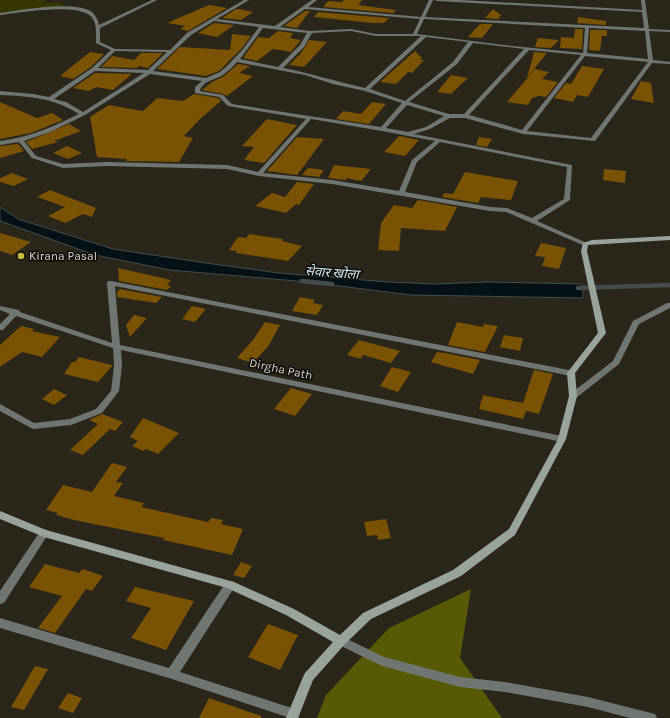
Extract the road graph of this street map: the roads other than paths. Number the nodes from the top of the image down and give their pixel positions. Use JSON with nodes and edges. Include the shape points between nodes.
{"nodes":[{"id":1,"x":155,"y":0,"type":"edge"},
{"id":2,"x":247,"y":0,"type":"edge"},
{"id":3,"x":315,"y":0,"type":"edge"},
{"id":4,"x":431,"y":0,"type":"edge"},
{"id":5,"x":437,"y":0,"type":"edge"},
{"id":6,"x":643,"y":0,"type":"edge"},
{"id":7,"x":304,"y":8,"type":"junction"},
{"id":8,"x":645,"y":12,"type":"junction"},
{"id":9,"x":0,"y":14,"type":"edge"},
{"id":10,"x":423,"y":18,"type":"junction"},
{"id":11,"x":213,"y":20,"type":"junction"},
{"id":12,"x":262,"y":26,"type":"junction"},
{"id":13,"x":587,"y":26,"type":"junction"},
{"id":14,"x":277,"y":27,"type":"junction"},
{"id":15,"x":97,"y":28,"type":"junction"},
{"id":16,"x":648,"y":30,"type":"junction"},
{"id":17,"x":670,"y":31,"type":"edge"},
{"id":18,"x":310,"y":32,"type":"junction"},
{"id":19,"x":414,"y":34,"type":"junction"},
{"id":20,"x":425,"y":35,"type":"junction"},
{"id":21,"x":472,"y":41,"type":"junction"},
{"id":22,"x":528,"y":48,"type":"junction"},
{"id":23,"x":114,"y":50,"type":"junction"},
{"id":24,"x":171,"y":51,"type":"junction"},
{"id":25,"x":585,"y":53,"type":"junction"},
{"id":26,"x":235,"y":60,"type":"junction"},
{"id":27,"x":650,"y":61,"type":"junction"},
{"id":28,"x":670,"y":63,"type":"edge"},
{"id":29,"x":280,"y":68,"type":"junction"},
{"id":30,"x":94,"y":69,"type":"junction"},
{"id":31,"x":149,"y":72,"type":"junction"},
{"id":32,"x":206,"y":80,"type":"junction"},
{"id":33,"x":366,"y":90,"type":"junction"},
{"id":34,"x":0,"y":93,"type":"edge"},
{"id":35,"x":50,"y":99,"type":"junction"},
{"id":36,"x":406,"y":103,"type":"junction"},
{"id":37,"x":83,"y":114,"type":"junction"},
{"id":38,"x":449,"y":116,"type":"junction"},
{"id":39,"x":465,"y":116,"type":"junction"},
{"id":40,"x":310,"y":117,"type":"junction"},
{"id":41,"x":382,"y":129,"type":"junction"},
{"id":42,"x":523,"y":132,"type":"junction"},
{"id":43,"x":406,"y":134,"type":"junction"},
{"id":44,"x":20,"y":140,"type":"junction"},
{"id":45,"x":438,"y":141,"type":"junction"},
{"id":46,"x":0,"y":144,"type":"edge"},
{"id":47,"x":259,"y":174,"type":"junction"},
{"id":48,"x":401,"y":192,"type":"junction"},
{"id":49,"x":534,"y":220,"type":"junction"},
{"id":50,"x":670,"y":238,"type":"edge"},
{"id":51,"x":585,"y":244,"type":"junction"},
{"id":52,"x":670,"y":305,"type":"edge"},
{"id":53,"x":0,"y":308,"type":"edge"},
{"id":54,"x":16,"y":312,"type":"junction"},
{"id":55,"x":0,"y":328,"type":"edge"},
{"id":56,"x":117,"y":347,"type":"junction"},
{"id":57,"x":571,"y":373,"type":"junction"},
{"id":58,"x":573,"y":396,"type":"junction"},
{"id":59,"x":0,"y":407,"type":"edge"},
{"id":60,"x":562,"y":439,"type":"junction"},
{"id":61,"x":0,"y":515,"type":"edge"},
{"id":62,"x":44,"y":533,"type":"junction"},
{"id":63,"x":230,"y":585,"type":"junction"},
{"id":64,"x":0,"y":600,"type":"edge"},
{"id":65,"x":0,"y":623,"type":"edge"},
{"id":66,"x":341,"y":641,"type":"junction"},
{"id":67,"x":172,"y":674,"type":"junction"},
{"id":68,"x":293,"y":716,"type":"edge"},
{"id":69,"x":651,"y":718,"type":"edge"}],
"edges":[{"from":1,"to":15,"type":"street"},
{"from":2,"to":11,"type":"street"},
{"from":3,"to":7,"type":"street"},
{"from":4,"to":10,"type":"street"},
{"from":5,"to":8,"type":"street"},
{"from":6,"to":8,"type":"street"},
{"from":7,"to":10,"type":"street"},
{"from":7,"to":14,"type":"street"},
{"from":8,"to":16,"type":"street"},
{"from":9,"to":15,"type":"street","via":[[68,6],[82,7],[95,18]]},
{"from":10,"to":13,"type":"street"},
{"from":10,"to":19,"type":"street"},
{"from":11,"to":12,"type":"street"},
{"from":11,"to":24,"type":"street","via":[[189,34]]},
{"from":12,"to":14,"type":"street"},
{"from":12,"to":26,"type":"street"},
{"from":13,"to":16,"type":"street"},
{"from":13,"to":25,"type":"street"},
{"from":14,"to":18,"type":"street"},
{"from":15,"to":23,"type":"street","via":[[98,43]]},
{"from":16,"to":17,"type":"street"},
{"from":16,"to":27,"type":"street"},
{"from":18,"to":19,"type":"street","via":[[351,30],[376,35]]},
{"from":18,"to":29,"type":"street","via":[[302,46]]},
{"from":19,"to":20,"type":"street"},
{"from":20,"to":21,"type":"street"},
{"from":20,"to":33,"type":"street"},
{"from":21,"to":22,"type":"street"},
{"from":21,"to":36,"type":"street","via":[[455,63]]},
{"from":22,"to":25,"type":"street"},
{"from":22,"to":39,"type":"street"},
{"from":23,"to":24,"type":"street"},
{"from":23,"to":30,"type":"street"},
{"from":24,"to":31,"type":"street"},
{"from":25,"to":27,"type":"street"},
{"from":25,"to":42,"type":"street"},
{"from":26,"to":29,"type":"street"},
{"from":26,"to":32,"type":"street","via":[[214,80]]},
{"from":27,"to":28,"type":"street"},
{"from":27,"to":42,"type":"street","via":[[593,140]]},
{"from":29,"to":33,"type":"street"},
{"from":30,"to":31,"type":"street"},
{"from":30,"to":35,"type":"street"},
{"from":31,"to":32,"type":"street"},
{"from":31,"to":37,"type":"street"},
{"from":32,"to":40,"type":"street","via":[[198,87],[197,92],[222,96],[230,105]]},
{"from":33,"to":36,"type":"street"},
{"from":34,"to":35,"type":"street"},
{"from":35,"to":37,"type":"street","via":[[70,104]]},
{"from":36,"to":38,"type":"street"},
{"from":36,"to":41,"type":"street"},
{"from":37,"to":44,"type":"street","via":[[48,131]]},
{"from":38,"to":39,"type":"street"},
{"from":38,"to":43,"type":"street","via":[[428,128]]},
{"from":39,"to":42,"type":"street"},
{"from":40,"to":41,"type":"street"},
{"from":40,"to":47,"type":"street"},
{"from":41,"to":43,"type":"street"},
{"from":43,"to":45,"type":"street"},
{"from":44,"to":46,"type":"street"},
{"from":44,"to":47,"type":"street","via":[[34,157],[63,166],[107,164],[227,167]]},
{"from":45,"to":48,"type":"street","via":[[414,161]]},
{"from":45,"to":49,"type":"street","via":[[570,166],[567,200]]},
{"from":47,"to":48,"type":"street"},
{"from":48,"to":49,"type":"street","via":[[507,210]]},
{"from":49,"to":51,"type":"street"},
{"from":50,"to":51,"type":"street"},
{"from":51,"to":57,"type":"street","via":[[584,251],[602,333]]},
{"from":52,"to":58,"type":"street","via":[[636,322],[616,362]]},
{"from":53,"to":54,"type":"street","name":"Dirgha Path"},
{"from":54,"to":55,"type":"street"},
{"from":54,"to":56,"type":"street","name":"Dirgha Path"},
{"from":56,"to":57,"type":"street","via":[[111,283]]},
{"from":56,"to":59,"type":"street","via":[[115,391],[99,411],[71,422],[33,426]]},
{"from":56,"to":60,"type":"street","name":"Dirgha Path"},
{"from":57,"to":58,"type":"street"},
{"from":58,"to":60,"type":"street"},
{"from":60,"to":66,"type":"street","via":[[512,532],[457,573],[366,616]]},
{"from":61,"to":62,"type":"street"},
{"from":62,"to":63,"type":"street"},
{"from":62,"to":64,"type":"street"},
{"from":63,"to":66,"type":"street","via":[[290,612]]},
{"from":63,"to":67,"type":"street"},
{"from":65,"to":67,"type":"street"},
{"from":66,"to":68,"type":"street","via":[[309,677]]},
{"from":66,"to":69,"type":"street","via":[[382,661],[460,682],[505,687],[588,702]]},
{"from":67,"to":68,"type":"street"}]}
